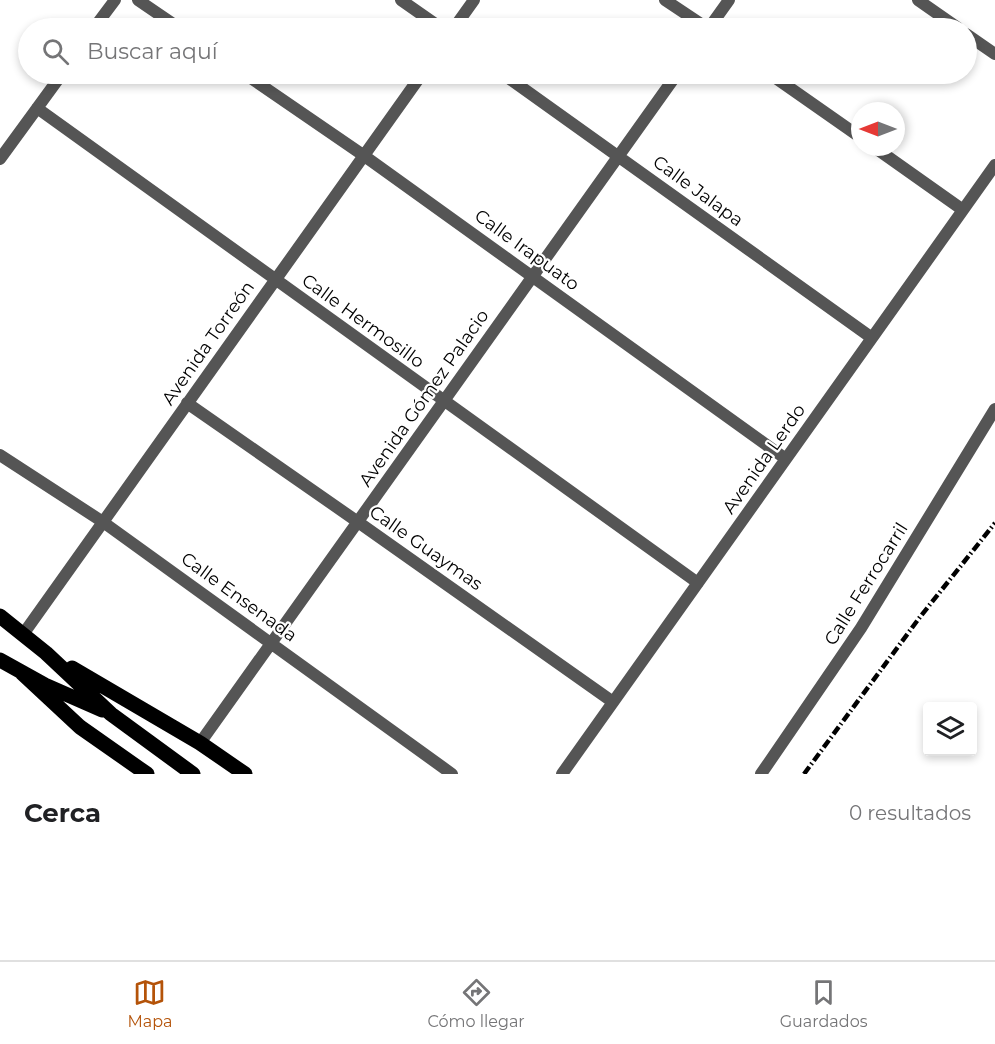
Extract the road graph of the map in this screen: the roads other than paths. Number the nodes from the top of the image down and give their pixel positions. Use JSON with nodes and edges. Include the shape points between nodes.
{"nodes":[{"id":1,"x":115,"y":0,"type":"edge"},
{"id":2,"x":138,"y":0,"type":"edge"},
{"id":3,"x":401,"y":0,"type":"edge"},
{"id":4,"x":474,"y":0,"type":"edge"},
{"id":5,"x":665,"y":0,"type":"edge"},
{"id":6,"x":729,"y":0,"type":"edge"},
{"id":7,"x":918,"y":0,"type":"edge"},
{"id":8,"x":102,"y":18,"type":"edge"},
{"id":9,"x":164,"y":18,"type":"edge"},
{"id":10,"x":427,"y":18,"type":"edge"},
{"id":11,"x":461,"y":18,"type":"edge"},
{"id":12,"x":693,"y":18,"type":"edge"},
{"id":13,"x":716,"y":18,"type":"edge"},
{"id":14,"x":944,"y":18,"type":"edge"},
{"id":15,"x":977,"y":42,"type":"edge"},
{"id":16,"x":995,"y":54,"type":"edge"},
{"id":17,"x":55,"y":84,"type":"edge"},
{"id":18,"x":259,"y":84,"type":"edge"},
{"id":19,"x":415,"y":84,"type":"edge"},
{"id":20,"x":517,"y":84,"type":"edge"},
{"id":21,"x":670,"y":84,"type":"edge"},
{"id":22,"x":784,"y":84,"type":"edge"},
{"id":23,"x":37,"y":108,"type":"junction"},
{"id":24,"x":851,"y":131,"type":"edge"},
{"id":25,"x":363,"y":155,"type":"junction"},
{"id":26,"x":618,"y":156,"type":"junction"},
{"id":27,"x":887,"y":156,"type":"edge"},
{"id":28,"x":0,"y":159,"type":"edge"},
{"id":29,"x":995,"y":165,"type":"edge"},
{"id":30,"x":963,"y":210,"type":"junction"},
{"id":31,"x":532,"y":276,"type":"junction"},
{"id":32,"x":275,"y":279,"type":"junction"},
{"id":33,"x":872,"y":338,"type":"junction"},
{"id":34,"x":444,"y":401,"type":"junction"},
{"id":35,"x":187,"y":404,"type":"junction"},
{"id":36,"x":995,"y":409,"type":"edge"},
{"id":37,"x":0,"y":455,"type":"edge"},
{"id":38,"x":786,"y":459,"type":"junction"},
{"id":39,"x":103,"y":522,"type":"junction"},
{"id":40,"x":358,"y":522,"type":"junction"},
{"id":41,"x":698,"y":583,"type":"junction"},
{"id":42,"x":0,"y":616,"type":"edge"},
{"id":43,"x":24,"y":633,"type":"junction"},
{"id":44,"x":272,"y":643,"type":"junction"},
{"id":45,"x":46,"y":652,"type":"junction"},
{"id":46,"x":1,"y":663,"type":"edge"},
{"id":47,"x":22,"y":673,"type":"junction"},
{"id":48,"x":613,"y":702,"type":"junction"},
{"id":49,"x":111,"y":714,"type":"junction"},
{"id":50,"x":200,"y":742,"type":"junction"},
{"id":51,"x":147,"y":774,"type":"edge"},
{"id":52,"x":194,"y":774,"type":"edge"},
{"id":53,"x":245,"y":774,"type":"edge"},
{"id":54,"x":452,"y":774,"type":"edge"},
{"id":55,"x":562,"y":774,"type":"edge"},
{"id":56,"x":761,"y":774,"type":"edge"}],
"edges":[{"from":1,"to":8,"type":"street"},
{"from":2,"to":9,"type":"street"},
{"from":3,"to":10,"type":"street"},
{"from":4,"to":11,"type":"street"},
{"from":5,"to":12,"type":"street"},
{"from":6,"to":13,"type":"street"},
{"from":7,"to":14,"type":"street"},
{"from":15,"to":16,"type":"street"},
{"from":17,"to":23,"type":"street"},
{"from":18,"to":25,"type":"street","name":"Calle Irapuato"},
{"from":19,"to":25,"type":"street","name":"Avenida Torreón"},
{"from":20,"to":26,"type":"street","name":"Calle Jalapa"},
{"from":21,"to":26,"type":"street","name":"Avenida Gómez Palacio"},
{"from":22,"to":24,"type":"street"},
{"from":23,"to":28,"type":"street"},
{"from":23,"to":32,"type":"street","name":"Calle Hermosillo"},
{"from":25,"to":31,"type":"street","name":"Calle Irapuato"},
{"from":25,"to":32,"type":"street","name":"Avenida Torreón"},
{"from":26,"to":31,"type":"street","name":"Avenida Gómez Palacio"},
{"from":26,"to":33,"type":"street","name":"Calle Jalapa"},
{"from":27,"to":30,"type":"street"},
{"from":29,"to":30,"type":"street","name":"Avenida Lerdo"},
{"from":30,"to":33,"type":"street","name":"Avenida Lerdo"},
{"from":31,"to":34,"type":"street","name":"Avenida Gómez Palacio"},
{"from":31,"to":38,"type":"street","name":"Calle Irapuato"},
{"from":32,"to":34,"type":"street","name":"Calle Hermosillo"},
{"from":32,"to":35,"type":"street","name":"Avenida Torreón"},
{"from":33,"to":38,"type":"street","name":"Avenida Lerdo"},
{"from":34,"to":40,"type":"street","name":"Avenida Gómez Palacio"},
{"from":34,"to":41,"type":"street","name":"Calle Hermosillo"},
{"from":35,"to":39,"type":"street","name":"Avenida Torreón"},
{"from":35,"to":40,"type":"street","name":"Calle Guaymas"},
{"from":36,"to":56,"type":"street","name":"Calle Ferrocarril","via":[[861,628]]},
{"from":37,"to":39,"type":"street","name":"Calle Ensenada"},
{"from":38,"to":41,"type":"street","name":"Avenida Lerdo"},
{"from":39,"to":43,"type":"street","name":"Avenida Torreón"},
{"from":39,"to":44,"type":"street","name":"Calle Ensenada"},
{"from":40,"to":44,"type":"street","name":"Avenida Gómez Palacio"},
{"from":40,"to":48,"type":"street","name":"Calle Guaymas"},
{"from":41,"to":48,"type":"street","name":"Avenida Lerdo"},
{"from":42,"to":43,"type":"main road"},
{"from":43,"to":45,"type":"main road"},
{"from":44,"to":50,"type":"street","name":"Avenida Gómez Palacio"},
{"from":44,"to":54,"type":"street","name":"Calle Ensenada"},
{"from":45,"to":49,"type":"main road"},
{"from":45,"to":50,"type":"main road"},
{"from":46,"to":47,"type":"main road"},
{"from":47,"to":49,"type":"main road"},
{"from":47,"to":51,"type":"main road","via":[[80,727]]},
{"from":48,"to":55,"type":"street","name":"Avenida Lerdo"},
{"from":49,"to":52,"type":"main road"},
{"from":50,"to":53,"type":"main road"}]}
